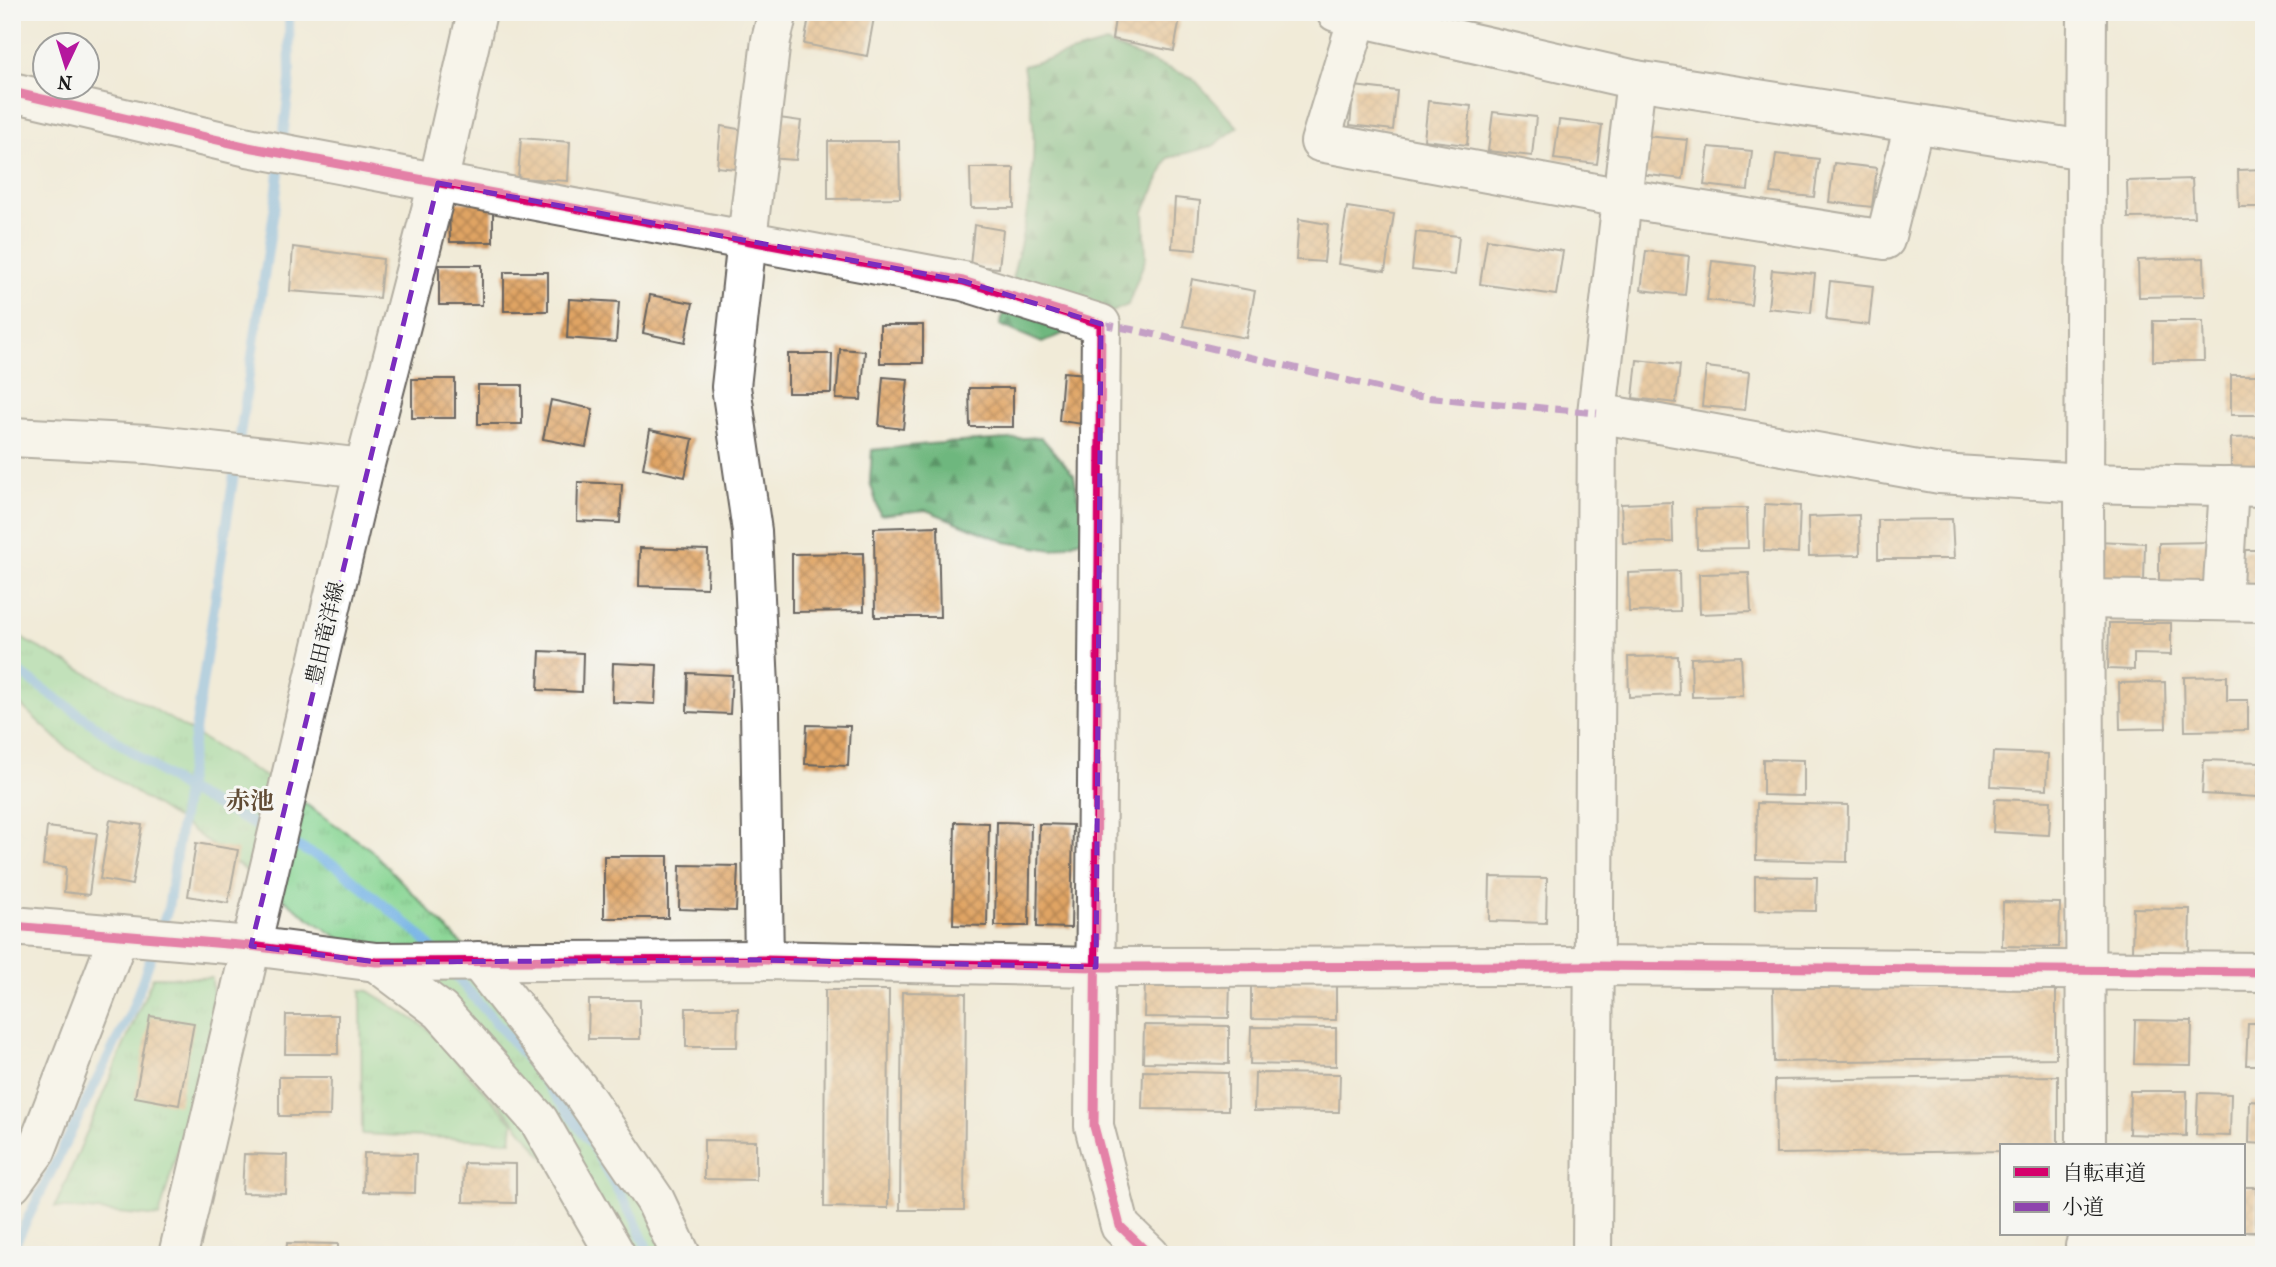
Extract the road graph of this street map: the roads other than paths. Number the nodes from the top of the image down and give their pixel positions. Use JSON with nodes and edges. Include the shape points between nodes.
{"nodes":[{"id":1,"x":477,"y":12,"type":"edge"},
{"id":2,"x":778,"y":12,"type":"edge"},
{"id":3,"x":2087,"y":12,"type":"edge"},
{"id":4,"x":1347,"y":15,"type":"edge"},
{"id":5,"x":1636,"y":80,"type":"junction"},
{"id":6,"x":12,"y":92,"type":"edge"},
{"id":7,"x":1914,"y":124,"type":"junction"},
{"id":8,"x":2085,"y":150,"type":"junction"},
{"id":9,"x":438,"y":183,"type":"junction"},
{"id":10,"x":1622,"y":198,"type":"junction"},
{"id":11,"x":747,"y":239,"type":"junction"},
{"id":12,"x":1597,"y":413,"type":"junction"},
{"id":13,"x":12,"y":437,"type":"edge"},
{"id":14,"x":364,"y":468,"type":"junction"},
{"id":15,"x":2084,"y":483,"type":"junction"},
{"id":16,"x":2246,"y":486,"type":"edge"},
{"id":17,"x":2085,"y":598,"type":"junction"},
{"id":18,"x":2222,"y":601,"type":"junction"},
{"id":19,"x":2264,"y":602,"type":"edge"},
{"id":20,"x":12,"y":926,"type":"edge"},
{"id":21,"x":119,"y":935,"type":"junction"},
{"id":22,"x":251,"y":946,"type":"junction"},
{"id":23,"x":764,"y":960,"type":"junction"},
{"id":24,"x":478,"y":961,"type":"junction"},
{"id":25,"x":376,"y":962,"type":"junction"},
{"id":26,"x":1592,"y":966,"type":"junction"},
{"id":27,"x":1096,"y":967,"type":"junction"},
{"id":28,"x":2087,"y":971,"type":"junction"},
{"id":29,"x":2264,"y":972,"type":"edge"},
{"id":30,"x":2085,"y":1144,"type":"edge"},
{"id":31,"x":12,"y":1184,"type":"edge"},
{"id":32,"x":2085,"y":1245,"type":"edge"},
{"id":33,"x":2264,"y":1252,"type":"edge"},
{"id":34,"x":178,"y":1255,"type":"edge"},
{"id":35,"x":616,"y":1255,"type":"edge"},
{"id":36,"x":681,"y":1255,"type":"edge"},
{"id":37,"x":1150,"y":1255,"type":"edge"},
{"id":38,"x":1592,"y":1255,"type":"edge"}],
"edges":[{"from":1,"to":9,"type":"street","name":"豊田竜洋線"},
{"from":2,"to":11,"type":"street"},
{"from":3,"to":8,"type":"street"},
{"from":4,"to":5,"type":"street"},
{"from":4,"to":10,"type":"street","via":[[1320,142]]},
{"from":5,"to":7,"type":"street"},
{"from":5,"to":10,"type":"street"},
{"from":6,"to":9,"type":"street","via":[[248,147]]},
{"from":7,"to":8,"type":"street"},
{"from":7,"to":10,"type":"street","via":[[1885,240]]},
{"from":8,"to":15,"type":"street"},
{"from":9,"to":11,"type":"street"},
{"from":9,"to":14,"type":"street","name":"豊田竜洋線"},
{"from":10,"to":12,"type":"street"},
{"from":11,"to":23,"type":"street","via":[[731,387],[752,531],[761,709]]},
{"from":11,"to":27,"type":"street","via":[[963,281],[1101,324]]},
{"from":12,"to":15,"type":"street","via":[[1940,474]]},
{"from":12,"to":26,"type":"street"},
{"from":13,"to":14,"type":"street","via":[[147,444]]},
{"from":14,"to":22,"type":"street","name":"豊田竜洋線"},
{"from":15,"to":16,"type":"street"},
{"from":15,"to":17,"type":"street"},
{"from":16,"to":18,"type":"street"},
{"from":17,"to":18,"type":"street"},
{"from":17,"to":28,"type":"street"},
{"from":18,"to":19,"type":"street"},
{"from":20,"to":21,"type":"street"},
{"from":21,"to":22,"type":"street"},
{"from":21,"to":31,"type":"street","via":[[36,1150]]},
{"from":22,"to":25,"type":"street"},
{"from":22,"to":34,"type":"street","name":"豊田竜洋線"},
{"from":23,"to":24,"type":"street"},
{"from":23,"to":27,"type":"street"},
{"from":24,"to":25,"type":"street"},
{"from":24,"to":36,"type":"street","via":[[584,1096],[656,1200]]},
{"from":25,"to":35,"type":"street","via":[[440,1012],[539,1121]]},
{"from":26,"to":27,"type":"street"},
{"from":26,"to":28,"type":"street"},
{"from":26,"to":38,"type":"street"},
{"from":27,"to":37,"type":"street","via":[[1094,1126],[1121,1226]]},
{"from":28,"to":29,"type":"street"},
{"from":28,"to":30,"type":"street"},
{"from":32,"to":33,"type":"street"}]}
